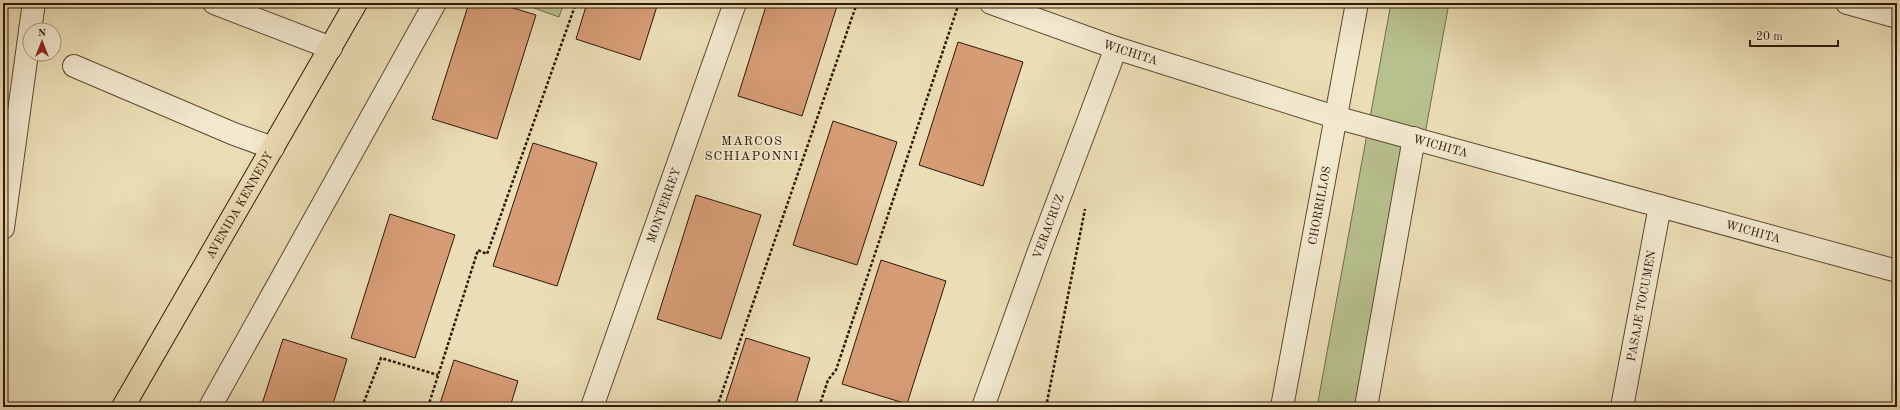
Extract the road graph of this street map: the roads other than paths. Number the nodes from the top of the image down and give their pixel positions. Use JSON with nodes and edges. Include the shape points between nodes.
{"nodes":[{"id":1,"x":34,"y":3,"type":"edge"},
{"id":2,"x":214,"y":3,"type":"edge"},
{"id":3,"x":356,"y":3,"type":"edge"},
{"id":4,"x":435,"y":3,"type":"edge"},
{"id":5,"x":735,"y":3,"type":"edge"},
{"id":6,"x":990,"y":3,"type":"edge"},
{"id":7,"x":1357,"y":3,"type":"edge"},
{"id":8,"x":1847,"y":3,"type":"edge"},
{"id":9,"x":1897,"y":17,"type":"edge"},
{"id":10,"x":31,"y":22,"type":"edge"},
{"id":11,"x":331,"y":48,"type":"junction"},
{"id":12,"x":1116,"y":48,"type":"junction"},
{"id":13,"x":26,"y":62,"type":"edge"},
{"id":14,"x":74,"y":66,"type":"dead end"},
{"id":15,"x":1335,"y":117,"type":"junction"},
{"id":16,"x":1414,"y":138,"type":"junction"},
{"id":17,"x":273,"y":148,"type":"junction"},
{"id":18,"x":1660,"y":206,"type":"junction"},
{"id":19,"x":3,"y":228,"type":"edge"},
{"id":20,"x":1897,"y":271,"type":"edge"},
{"id":21,"x":123,"y":407,"type":"edge"},
{"id":22,"x":210,"y":407,"type":"edge"},
{"id":23,"x":592,"y":407,"type":"edge"},
{"id":24,"x":983,"y":407,"type":"edge"},
{"id":25,"x":1282,"y":407,"type":"edge"},
{"id":26,"x":1366,"y":407,"type":"edge"},
{"id":27,"x":1622,"y":407,"type":"edge"}],
"edges":[{"from":1,"to":10,"type":"street"},
{"from":2,"to":11,"type":"street"},
{"from":3,"to":11,"type":"main road","name":"AVENIDA KENNEDY"},
{"from":4,"to":22,"type":"street"},
{"from":5,"to":23,"type":"street","name":"MONTERREY"},
{"from":6,"to":12,"type":"street","name":"WICHITA"},
{"from":7,"to":15,"type":"street","name":"CHORRILLOS"},
{"from":8,"to":9,"type":"street"},
{"from":11,"to":17,"type":"main road","name":"AVENIDA KENNEDY"},
{"from":12,"to":15,"type":"street","name":"WICHITA"},
{"from":12,"to":24,"type":"street","name":"VERACRUZ"},
{"from":13,"to":19,"type":"street"},
{"from":14,"to":17,"type":"street"},
{"from":15,"to":16,"type":"street","name":"WICHITA"},
{"from":15,"to":25,"type":"street","name":"CHORRILLOS"},
{"from":16,"to":18,"type":"street","name":"WICHITA"},
{"from":16,"to":26,"type":"street"},
{"from":17,"to":21,"type":"main road","name":"AVENIDA KENNEDY"},
{"from":18,"to":20,"type":"street","name":"WICHITA"},
{"from":18,"to":27,"type":"street","name":"PASAJE TOCUMEN"}]}
